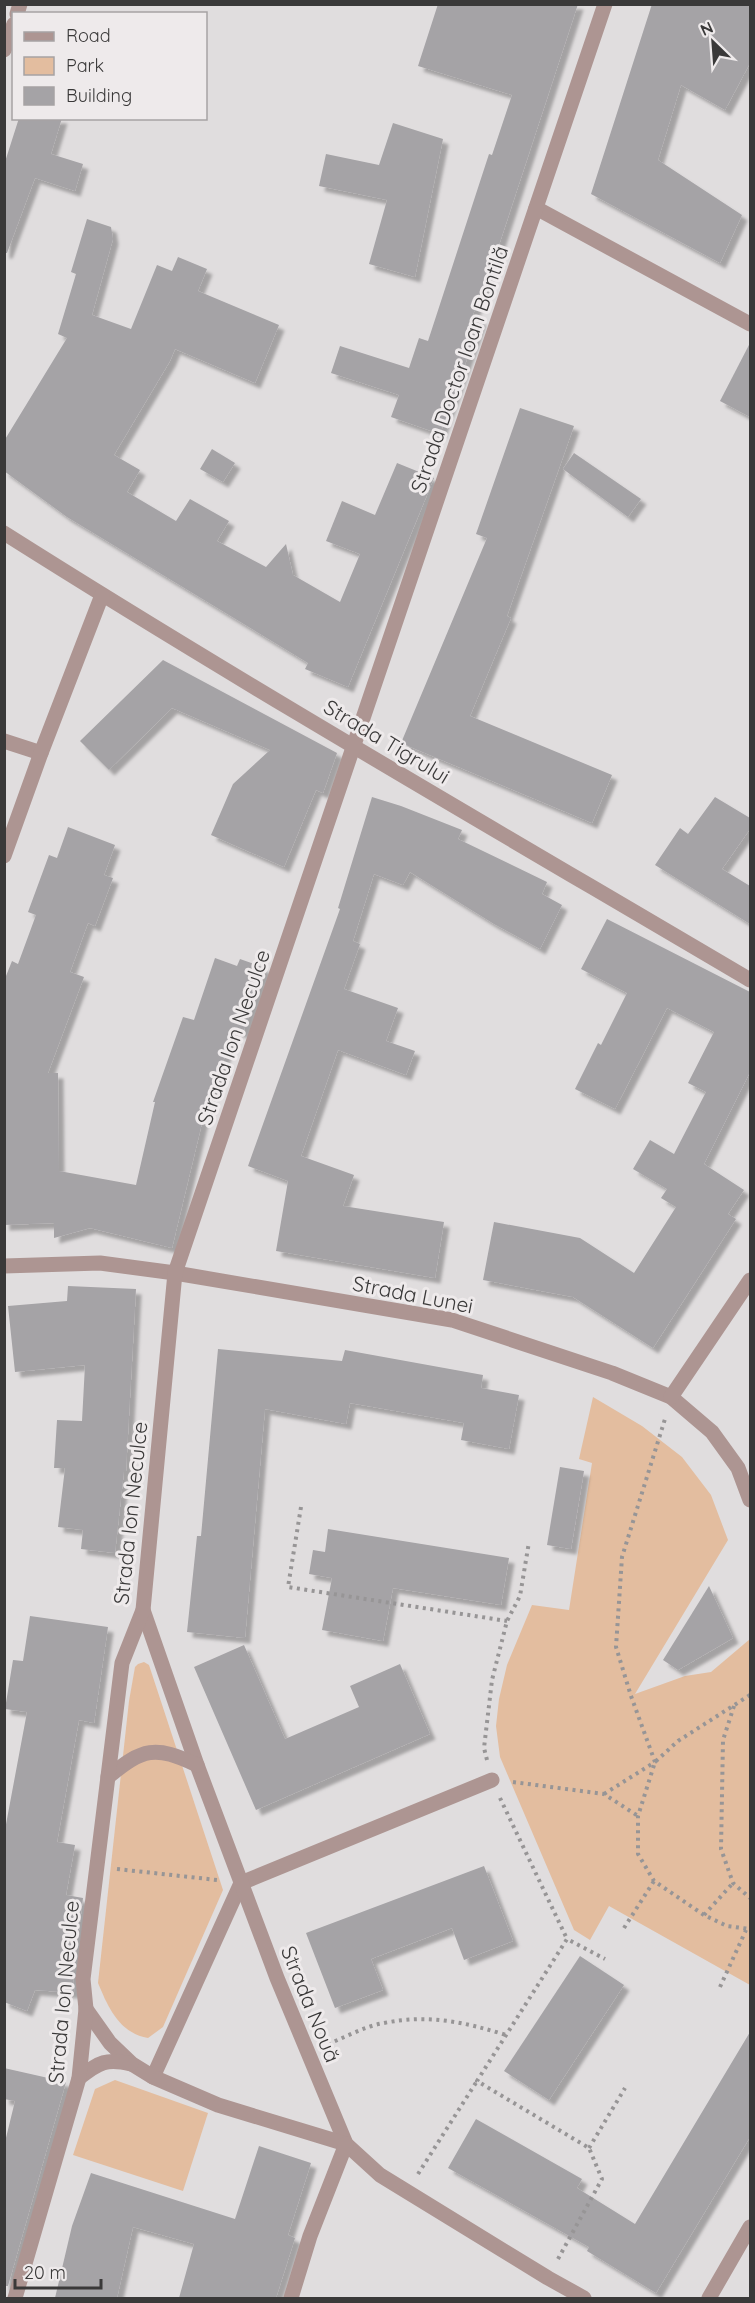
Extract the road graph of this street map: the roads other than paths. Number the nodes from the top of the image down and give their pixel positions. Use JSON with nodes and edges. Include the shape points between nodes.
{"nodes":[{"id":1,"x":605,"y":4,"type":"edge"},
{"id":2,"x":12,"y":29,"type":"edge"},
{"id":3,"x":4,"y":50,"type":"edge"},
{"id":4,"x":536,"y":208,"type":"junction"},
{"id":5,"x":750,"y":324,"type":"edge"},
{"id":6,"x":4,"y":533,"type":"edge"},
{"id":7,"x":102,"y":595,"type":"junction"},
{"id":8,"x":4,"y":741,"type":"edge"},
{"id":9,"x":354,"y":746,"type":"junction"},
{"id":10,"x":41,"y":753,"type":"junction"},
{"id":11,"x":4,"y":856,"type":"edge"},
{"id":12,"x":750,"y":980,"type":"edge"},
{"id":13,"x":4,"y":1266,"type":"edge"},
{"id":14,"x":175,"y":1273,"type":"junction"},
{"id":15,"x":750,"y":1280,"type":"edge"},
{"id":16,"x":671,"y":1397,"type":"junction"},
{"id":17,"x":750,"y":1500,"type":"edge"},
{"id":18,"x":143,"y":1610,"type":"junction"},
{"id":19,"x":197,"y":1765,"type":"junction"},
{"id":20,"x":108,"y":1778,"type":"junction"},
{"id":21,"x":492,"y":1780,"type":"road end"},
{"id":22,"x":241,"y":1883,"type":"junction"},
{"id":23,"x":86,"y":2009,"type":"junction"},
{"id":24,"x":132,"y":2064,"type":"junction"},
{"id":25,"x":153,"y":2077,"type":"junction"},
{"id":26,"x":80,"y":2078,"type":"junction"},
{"id":27,"x":346,"y":2144,"type":"junction"},
{"id":28,"x":750,"y":2227,"type":"edge"},
{"id":29,"x":15,"y":2298,"type":"edge"},
{"id":30,"x":291,"y":2298,"type":"edge"},
{"id":31,"x":584,"y":2298,"type":"edge"},
{"id":32,"x":709,"y":2298,"type":"edge"}],
"edges":[{"from":1,"to":4,"type":"street","name":"Strada Doctor Ioan Bontilă"},
{"from":2,"to":3,"type":"street"},
{"from":4,"to":5,"type":"street"},
{"from":4,"to":9,"type":"street","name":"Strada Doctor Ioan Bontilă"},
{"from":6,"to":7,"type":"street","name":"Strada Tigrului"},
{"from":7,"to":9,"type":"street","name":"Strada Tigrului"},
{"from":7,"to":10,"type":"street"},
{"from":8,"to":10,"type":"street"},
{"from":9,"to":12,"type":"street","name":"Strada Tigrului"},
{"from":9,"to":14,"type":"street","name":"Strada Ion Neculce"},
{"from":10,"to":11,"type":"street"},
{"from":13,"to":14,"type":"street","name":"Strada Lunei","via":[[100,1263]]},
{"from":14,"to":16,"type":"street","name":"Strada Lunei","via":[[452,1320],[612,1373]]},
{"from":14,"to":18,"type":"street","name":"Strada Ion Neculce"},
{"from":15,"to":16,"type":"street"},
{"from":16,"to":17,"type":"street","name":"Strada Lunei","via":[[712,1432],[738,1468]]},
{"from":18,"to":19,"type":"street","name":"Strada Nouă"},
{"from":18,"to":20,"type":"street","name":"Strada Ion Neculce","via":[[122,1663]]},
{"from":19,"to":20,"type":"street","via":[[161,1751],[126,1762]]},
{"from":19,"to":22,"type":"street","name":"Strada Nouă"},
{"from":20,"to":23,"type":"street","name":"Strada Ion Neculce","via":[[83,1979]]},
{"from":21,"to":22,"type":"street"},
{"from":22,"to":25,"type":"street"},
{"from":22,"to":27,"type":"street","name":"Strada Nouă"},
{"from":23,"to":24,"type":"street","via":[[110,2043]]},
{"from":23,"to":26,"type":"street","name":"Strada Ion Neculce"},
{"from":24,"to":25,"type":"street"},
{"from":24,"to":26,"type":"street","via":[[109,2061],[94,2066]]},
{"from":25,"to":27,"type":"street","via":[[218,2105]]},
{"from":26,"to":29,"type":"street","name":"Strada Ion Neculce"},
{"from":27,"to":30,"type":"street"},
{"from":27,"to":31,"type":"street","name":"Strada Nouă","via":[[380,2175]]},
{"from":28,"to":32,"type":"street"}]}
